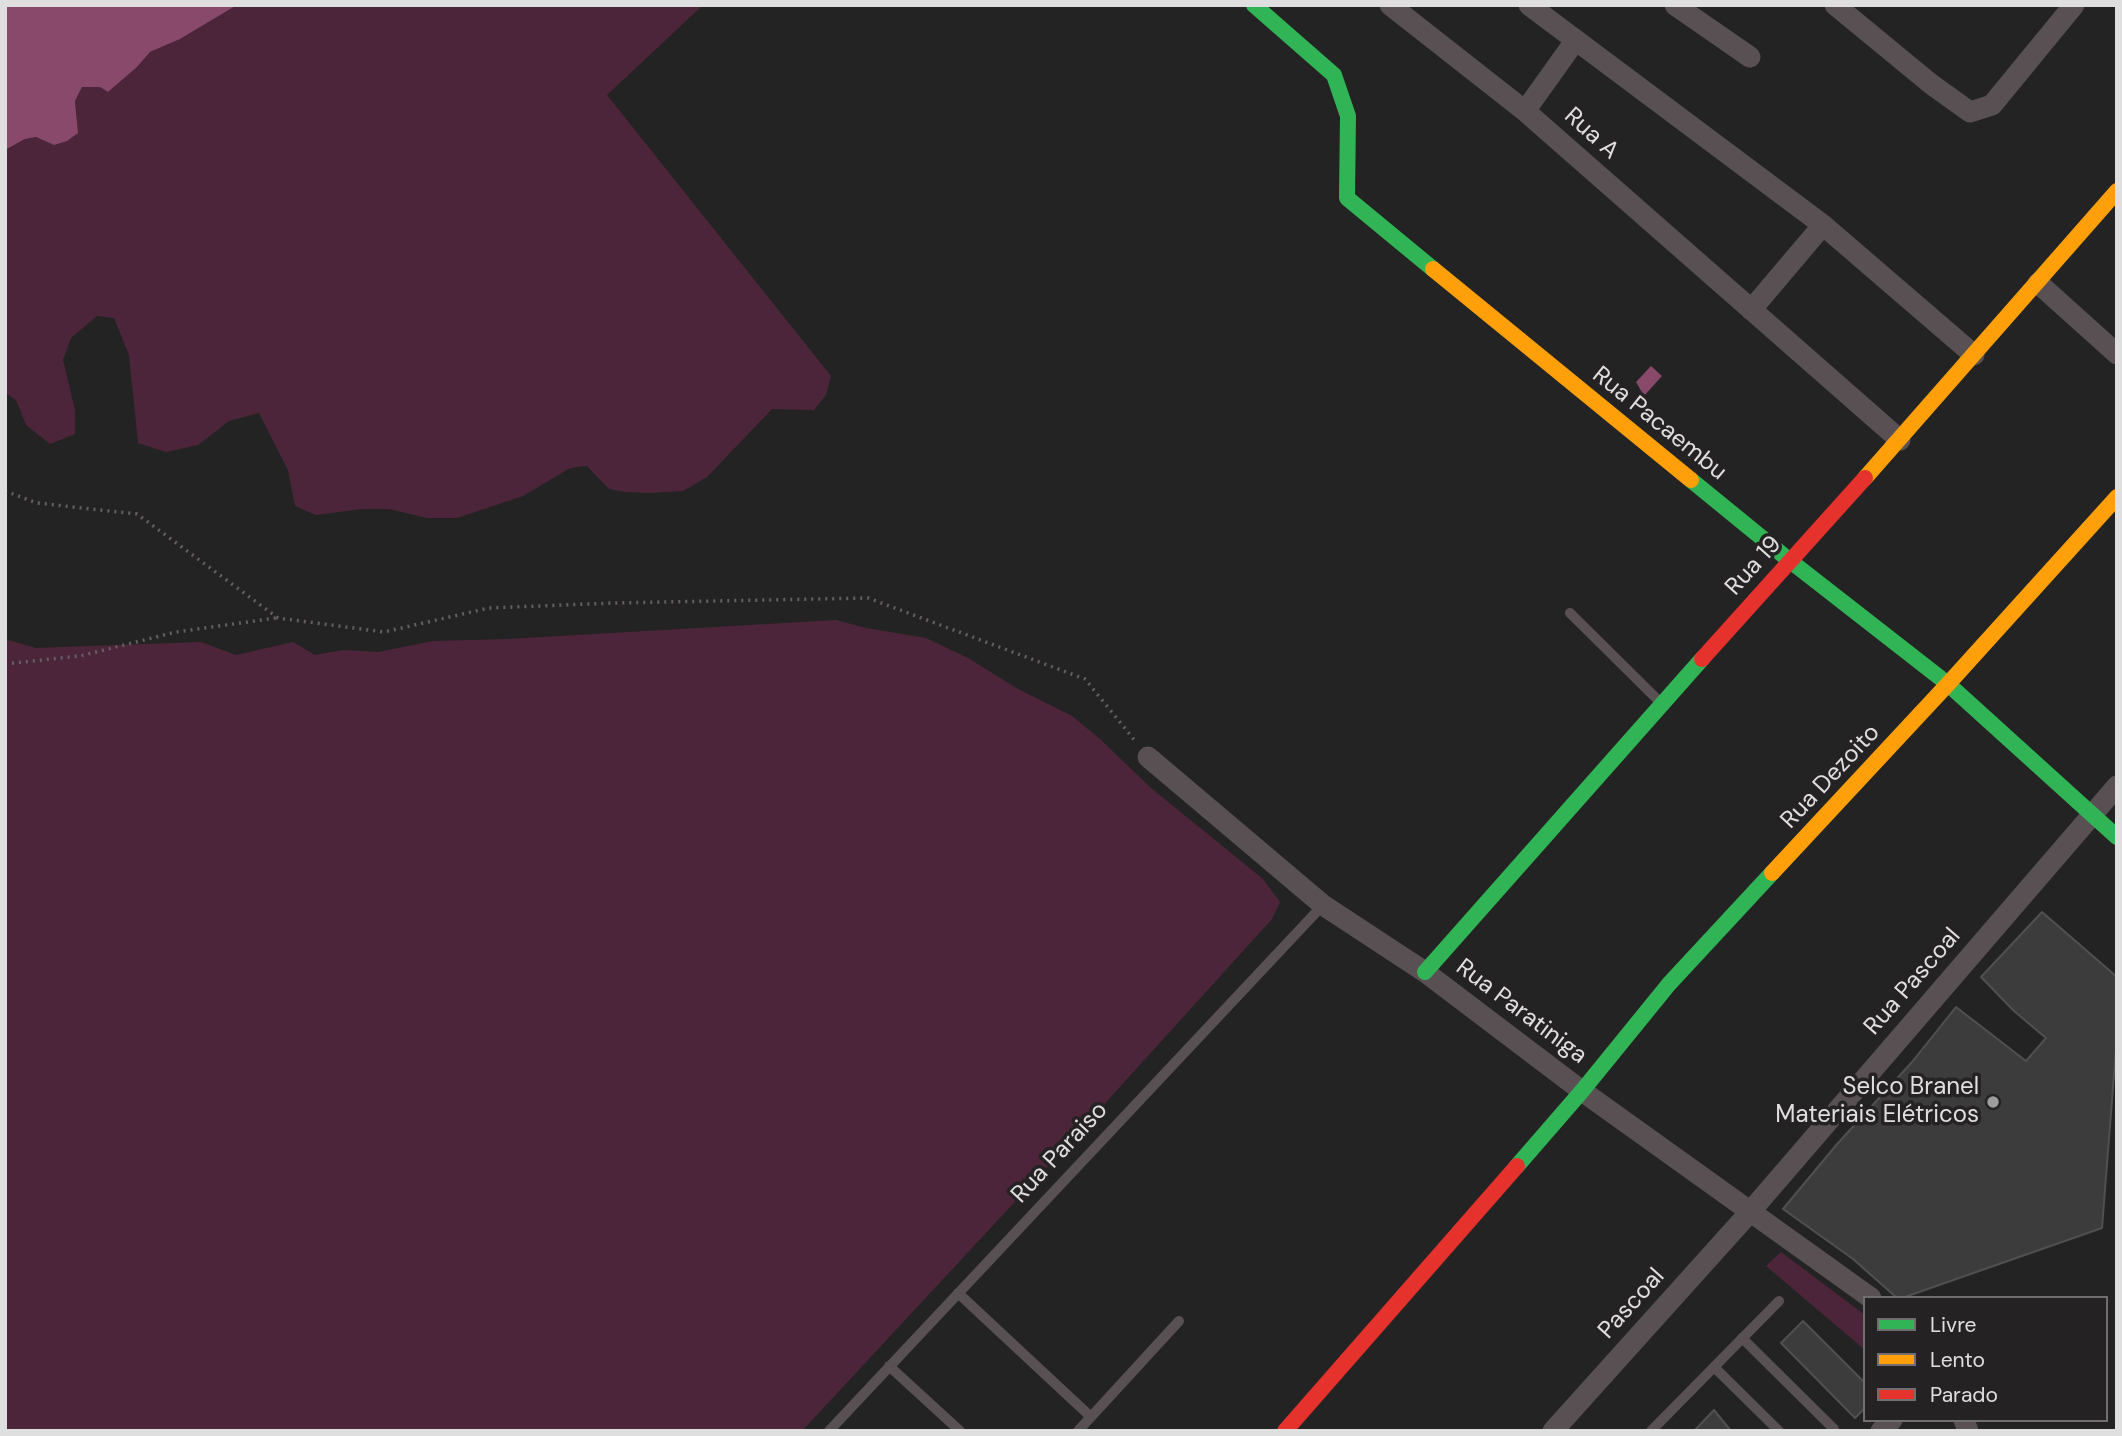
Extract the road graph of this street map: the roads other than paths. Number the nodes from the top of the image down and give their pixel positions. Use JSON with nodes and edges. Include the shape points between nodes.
{"nodes":[{"id":1,"x":1254,"y":5,"type":"edge"},
{"id":2,"x":1390,"y":5,"type":"edge"},
{"id":3,"x":1529,"y":5,"type":"edge"},
{"id":4,"x":1675,"y":5,"type":"edge"},
{"id":5,"x":1835,"y":5,"type":"edge"},
{"id":6,"x":2074,"y":5,"type":"edge"},
{"id":7,"x":1575,"y":41,"type":"junction"},
{"id":8,"x":1750,"y":57,"type":"dead end"},
{"id":9,"x":1525,"y":111,"type":"junction"},
{"id":10,"x":2117,"y":191,"type":"edge"},
{"id":11,"x":1824,"y":225,"type":"junction"},
{"id":12,"x":2038,"y":283,"type":"junction"},
{"id":13,"x":1751,"y":310,"type":"junction"},
{"id":14,"x":2117,"y":354,"type":"edge"},
{"id":15,"x":1974,"y":355,"type":"junction"},
{"id":16,"x":1900,"y":440,"type":"junction"},
{"id":17,"x":2117,"y":497,"type":"edge"},
{"id":18,"x":1789,"y":560,"type":"junction"},
{"id":19,"x":1570,"y":613,"type":"dead end"},
{"id":20,"x":1948,"y":684,"type":"junction"},
{"id":21,"x":1662,"y":704,"type":"junction"},
{"id":22,"x":1148,"y":757,"type":"road end"},
{"id":23,"x":2117,"y":786,"type":"edge"},
{"id":24,"x":2091,"y":814,"type":"junction"},
{"id":25,"x":2117,"y":837,"type":"edge"},
{"id":26,"x":1323,"y":905,"type":"junction"},
{"id":27,"x":1425,"y":972,"type":"junction"},
{"id":28,"x":1583,"y":1091,"type":"junction"},
{"id":29,"x":1750,"y":1212,"type":"junction"},
{"id":30,"x":958,"y":1293,"type":"junction"},
{"id":31,"x":1868,"y":1296,"type":"edge"},
{"id":32,"x":1779,"y":1301,"type":"dead end"},
{"id":33,"x":1179,"y":1321,"type":"dead end"},
{"id":34,"x":1742,"y":1338,"type":"junction"},
{"id":35,"x":889,"y":1366,"type":"junction"},
{"id":36,"x":1714,"y":1367,"type":"junction"},
{"id":37,"x":1091,"y":1417,"type":"junction"},
{"id":38,"x":1834,"y":1429,"type":"edge"},
{"id":39,"x":1654,"y":1430,"type":"edge"},
{"id":40,"x":829,"y":1431,"type":"edge"},
{"id":41,"x":960,"y":1431,"type":"edge"},
{"id":42,"x":1078,"y":1431,"type":"edge"},
{"id":43,"x":1285,"y":1431,"type":"edge"},
{"id":44,"x":1553,"y":1431,"type":"edge"},
{"id":45,"x":1779,"y":1431,"type":"edge"}],
"edges":[{"from":1,"to":18,"type":"street","name":"Rua Pacaembu","via":[[1334,75],[1348,116],[1347,198]]},
{"from":2,"to":9,"type":"street","name":"Rua A"},
{"from":3,"to":7,"type":"street"},
{"from":4,"to":8,"type":"street"},
{"from":5,"to":6,"type":"street","via":[[1970,112],[1992,105]]},
{"from":7,"to":9,"type":"street"},
{"from":7,"to":11,"type":"street"},
{"from":9,"to":13,"type":"street","name":"Rua A"},
{"from":10,"to":12,"type":"street","name":"Rua 19"},
{"from":11,"to":13,"type":"street"},
{"from":11,"to":15,"type":"street"},
{"from":12,"to":14,"type":"street"},
{"from":12,"to":15,"type":"street","name":"Rua 19"},
{"from":13,"to":16,"type":"street","name":"Rua A"},
{"from":15,"to":16,"type":"street","name":"Rua 19"},
{"from":16,"to":18,"type":"street","name":"Rua 19"},
{"from":17,"to":20,"type":"street","name":"Rua Dezoito"},
{"from":18,"to":20,"type":"street","name":"Rua Pacaembu"},
{"from":18,"to":21,"type":"street","name":"Rua 19"},
{"from":19,"to":21,"type":"lane"},
{"from":20,"to":24,"type":"street","name":"Rua Pacaembu"},
{"from":20,"to":28,"type":"street","name":"Rua Dezoito","via":[[1669,984]]},
{"from":21,"to":27,"type":"street","name":"Rua 19"},
{"from":22,"to":26,"type":"street","name":"Rua Paratiniga"},
{"from":23,"to":24,"type":"street","name":"Rua Pascoal"},
{"from":24,"to":25,"type":"street","name":"Rua Pacaembu"},
{"from":24,"to":29,"type":"street","name":"Rua Pascoal"},
{"from":26,"to":27,"type":"street","name":"Rua Paratiniga"},
{"from":26,"to":30,"type":"lane","name":"Rua Paraiso"},
{"from":27,"to":28,"type":"street","name":"Rua Paratiniga"},
{"from":28,"to":29,"type":"street","name":"Rua Paratiniga"},
{"from":28,"to":43,"type":"street","name":"Rua Dezoito"},
{"from":29,"to":31,"type":"street","name":"Rua Paratiniga"},
{"from":29,"to":44,"type":"street","name":"Pascoal"},
{"from":30,"to":35,"type":"lane","name":"Rua Paraiso"},
{"from":30,"to":37,"type":"lane"},
{"from":32,"to":34,"type":"lane"},
{"from":33,"to":37,"type":"lane"},
{"from":34,"to":36,"type":"lane"},
{"from":34,"to":38,"type":"lane"},
{"from":35,"to":40,"type":"lane","name":"Rua Paraiso"},
{"from":35,"to":41,"type":"lane"},
{"from":36,"to":39,"type":"lane"},
{"from":36,"to":45,"type":"lane"},
{"from":37,"to":42,"type":"lane"}]}
